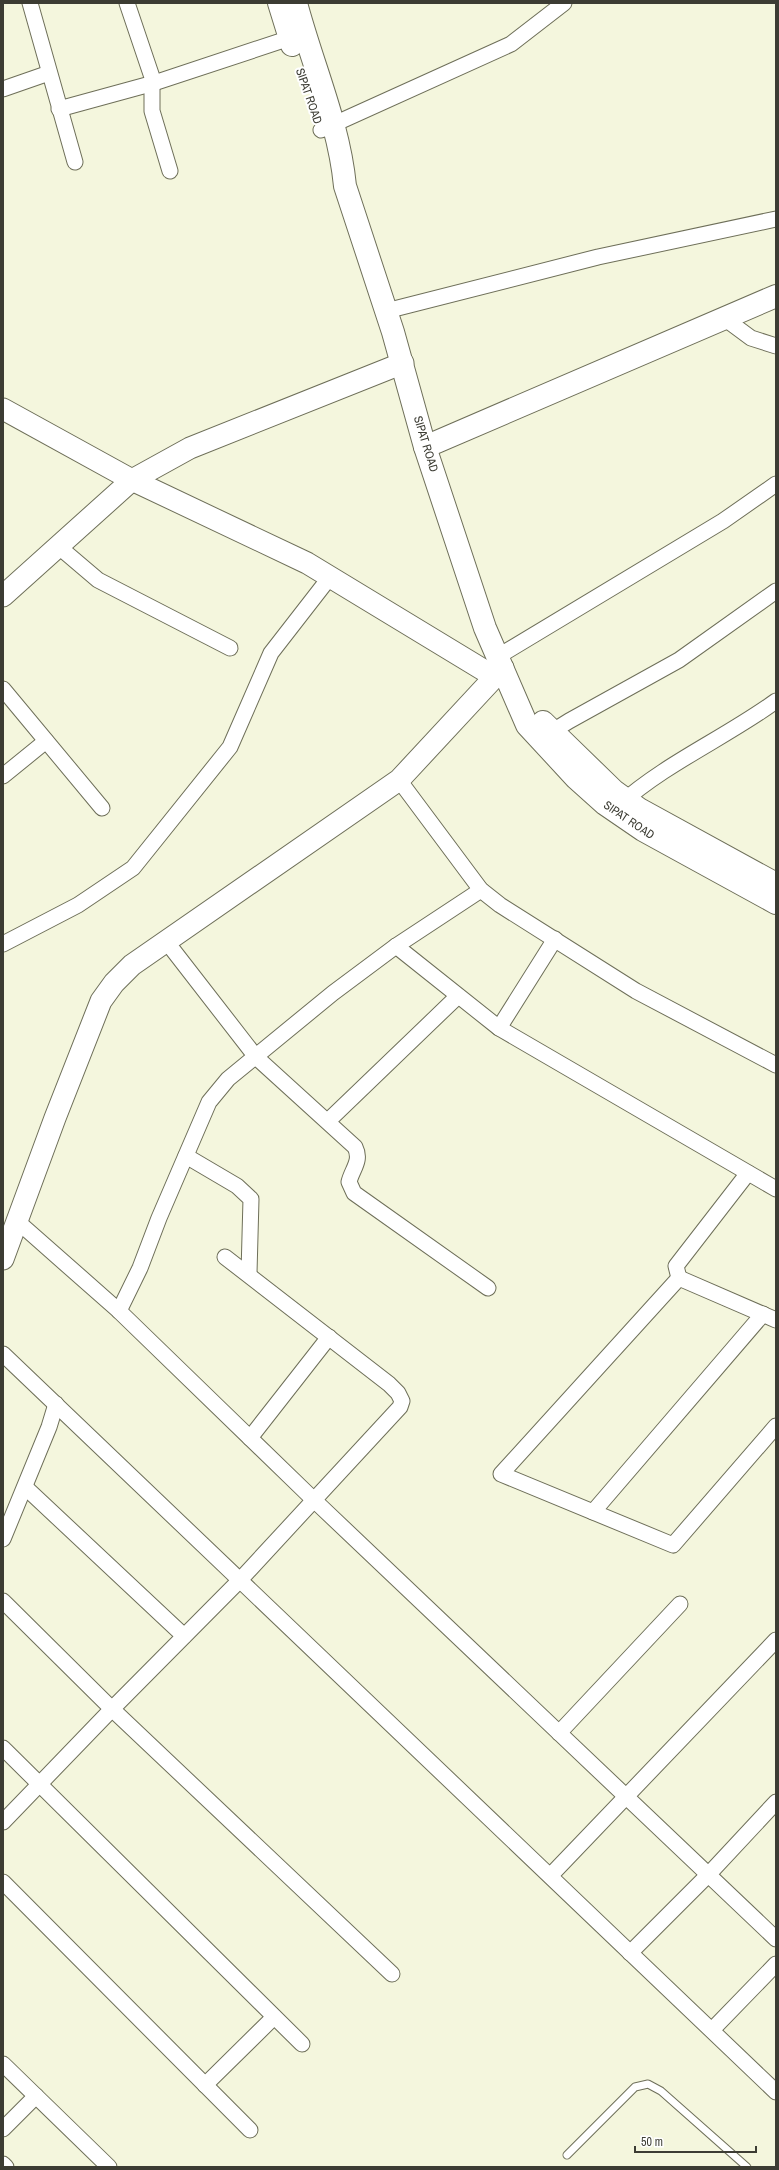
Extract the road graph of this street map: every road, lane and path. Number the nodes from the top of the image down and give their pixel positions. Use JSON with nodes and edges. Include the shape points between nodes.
{"nodes":[{"id":1,"x":30,"y":3,"type":"edge"},
{"id":2,"x":128,"y":3,"type":"edge"},
{"id":3,"x":279,"y":3,"type":"edge"},
{"id":4,"x":296,"y":3,"type":"edge"},
{"id":5,"x":564,"y":3,"type":"edge"},
{"id":6,"x":297,"y":36,"type":"junction"},
{"id":7,"x":49,"y":73,"type":"junction"},
{"id":8,"x":154,"y":83,"type":"junction"},
{"id":9,"x":3,"y":89,"type":"edge"},
{"id":10,"x":59,"y":109,"type":"junction"},
{"id":11,"x":327,"y":127,"type":"junction"},
{"id":12,"x":75,"y":162,"type":"dead end"},
{"id":13,"x":170,"y":171,"type":"dead end"},
{"id":14,"x":776,"y":219,"type":"edge"},
{"id":15,"x":776,"y":296,"type":"edge"},
{"id":16,"x":386,"y":311,"type":"junction"},
{"id":17,"x":724,"y":318,"type":"junction"},
{"id":18,"x":776,"y":346,"type":"edge"},
{"id":19,"x":402,"y":363,"type":"junction"},
{"id":20,"x":3,"y":409,"type":"edge"},
{"id":21,"x":426,"y":447,"type":"junction"},
{"id":22,"x":132,"y":480,"type":"junction"},
{"id":23,"x":776,"y":484,"type":"edge"},
{"id":24,"x":58,"y":546,"type":"junction"},
{"id":25,"x":330,"y":577,"type":"junction"},
{"id":26,"x":776,"y":591,"type":"edge"},
{"id":27,"x":3,"y":596,"type":"edge"},
{"id":28,"x":230,"y":648,"type":"dead end"},
{"id":29,"x":498,"y":668,"type":"junction"},
{"id":30,"x":3,"y":689,"type":"edge"},
{"id":31,"x":776,"y":701,"type":"edge"},
{"id":32,"x":547,"y":735,"type":"junction"},
{"id":33,"x":46,"y":741,"type":"junction"},
{"id":34,"x":3,"y":776,"type":"edge"},
{"id":35,"x":399,"y":780,"type":"junction"},
{"id":36,"x":619,"y":805,"type":"junction"},
{"id":37,"x":102,"y":808,"type":"dead end"},
{"id":38,"x":776,"y":884,"type":"edge"},
{"id":39,"x":481,"y":890,"type":"junction"},
{"id":40,"x":776,"y":902,"type":"edge"},
{"id":41,"x":555,"y":940,"type":"junction"},
{"id":42,"x":166,"y":941,"type":"junction"},
{"id":43,"x":3,"y":944,"type":"edge"},
{"id":44,"x":396,"y":946,"type":"junction"},
{"id":45,"x":458,"y":996,"type":"junction"},
{"id":46,"x":499,"y":1028,"type":"junction"},
{"id":47,"x":256,"y":1057,"type":"junction"},
{"id":48,"x":776,"y":1065,"type":"edge"},
{"id":49,"x":328,"y":1121,"type":"junction"},
{"id":50,"x":186,"y":1156,"type":"junction"},
{"id":51,"x":748,"y":1173,"type":"junction"},
{"id":52,"x":776,"y":1189,"type":"edge"},
{"id":53,"x":17,"y":1220,"type":"junction"},
{"id":54,"x":225,"y":1256,"type":"dead end"},
{"id":55,"x":3,"y":1259,"type":"edge"},
{"id":56,"x":249,"y":1273,"type":"junction"},
{"id":57,"x":679,"y":1278,"type":"junction"},
{"id":58,"x":488,"y":1288,"type":"dead end"},
{"id":59,"x":119,"y":1311,"type":"junction"},
{"id":60,"x":769,"y":1317,"type":"edge"},
{"id":61,"x":329,"y":1337,"type":"junction"},
{"id":62,"x":3,"y":1354,"type":"edge"},
{"id":63,"x":56,"y":1404,"type":"junction"},
{"id":64,"x":776,"y":1426,"type":"edge"},
{"id":65,"x":250,"y":1438,"type":"junction"},
{"id":66,"x":25,"y":1488,"type":"junction"},
{"id":67,"x":315,"y":1501,"type":"junction"},
{"id":68,"x":593,"y":1512,"type":"junction"},
{"id":69,"x":3,"y":1539,"type":"edge"},
{"id":70,"x":240,"y":1580,"type":"junction"},
{"id":71,"x":3,"y":1601,"type":"edge"},
{"id":72,"x":680,"y":1604,"type":"dead end"},
{"id":73,"x":184,"y":1636,"type":"junction"},
{"id":74,"x":776,"y":1640,"type":"edge"},
{"id":75,"x":112,"y":1709,"type":"junction"},
{"id":76,"x":559,"y":1733,"type":"junction"},
{"id":77,"x":3,"y":1748,"type":"edge"},
{"id":78,"x":40,"y":1783,"type":"junction"},
{"id":79,"x":626,"y":1797,"type":"junction"},
{"id":80,"x":776,"y":1802,"type":"edge"},
{"id":81,"x":3,"y":1822,"type":"edge"},
{"id":82,"x":551,"y":1875,"type":"junction"},
{"id":83,"x":708,"y":1875,"type":"junction"},
{"id":84,"x":3,"y":1882,"type":"edge"},
{"id":85,"x":776,"y":1939,"type":"edge"},
{"id":86,"x":630,"y":1953,"type":"junction"},
{"id":87,"x":776,"y":1964,"type":"edge"},
{"id":88,"x":392,"y":1974,"type":"dead end"},
{"id":89,"x":274,"y":2017,"type":"junction"},
{"id":90,"x":712,"y":2030,"type":"junction"},
{"id":91,"x":302,"y":2044,"type":"dead end"},
{"id":92,"x":3,"y":2064,"type":"edge"},
{"id":93,"x":205,"y":2085,"type":"junction"},
{"id":94,"x":776,"y":2092,"type":"edge"},
{"id":95,"x":36,"y":2096,"type":"junction"},
{"id":96,"x":3,"y":2129,"type":"edge"},
{"id":97,"x":250,"y":2130,"type":"dead end"},
{"id":98,"x":567,"y":2155,"type":"dead end"},
{"id":99,"x":3,"y":2164,"type":"edge"},
{"id":100,"x":6,"y":2167,"type":"edge"},
{"id":101,"x":109,"y":2167,"type":"edge"},
{"id":102,"x":747,"y":2167,"type":"edge"}],
"edges":[{"from":1,"to":7,"type":"street"},
{"from":2,"to":8,"type":"street"},
{"from":3,"to":6,"type":"main road","name":"SIPAT ROAD"},
{"from":4,"to":6,"type":"main road","name":"SIPAT ROAD"},
{"from":5,"to":11,"type":"street","via":[[511,44]]},
{"from":6,"to":8,"type":"street"},
{"from":6,"to":11,"type":"main road","name":"SIPAT ROAD"},
{"from":7,"to":9,"type":"street"},
{"from":7,"to":10,"type":"street"},
{"from":8,"to":10,"type":"street"},
{"from":8,"to":13,"type":"street","via":[[152,111]]},
{"from":10,"to":12,"type":"street"},
{"from":11,"to":16,"type":"main road","name":"SIPAT ROAD","via":[[343,166],[345,186]]},
{"from":14,"to":16,"type":"street","via":[[598,257]]},
{"from":15,"to":17,"type":"main road"},
{"from":16,"to":19,"type":"main road","name":"SIPAT ROAD"},
{"from":17,"to":18,"type":"street","via":[[751,338],[769,346]]},
{"from":17,"to":21,"type":"main road"},
{"from":19,"to":21,"type":"main road","name":"SIPAT ROAD"},
{"from":19,"to":22,"type":"street","via":[[190,448]]},
{"from":20,"to":22,"type":"street"},
{"from":21,"to":29,"type":"main road","name":"SIPAT ROAD"},
{"from":22,"to":24,"type":"street"},
{"from":22,"to":25,"type":"street","via":[[307,563]]},
{"from":23,"to":29,"type":"street"},
{"from":24,"to":27,"type":"street"},
{"from":24,"to":28,"type":"street","via":[[98,580]]},
{"from":25,"to":29,"type":"street"},
{"from":25,"to":43,"type":"street","via":[[271,652],[230,747],[133,868],[78,905]]},
{"from":26,"to":32,"type":"street","via":[[679,660]]},
{"from":29,"to":32,"type":"main road","name":"SIPAT ROAD","via":[[517,699],[536,714]]},
{"from":29,"to":35,"type":"street"},
{"from":30,"to":33,"type":"street"},
{"from":31,"to":36,"type":"street","via":[[686,756]]},
{"from":32,"to":36,"type":"main road","name":"SIPAT ROAD"},
{"from":33,"to":34,"type":"street"},
{"from":33,"to":37,"type":"street"},
{"from":35,"to":39,"type":"street"},
{"from":35,"to":42,"type":"street"},
{"from":36,"to":38,"type":"main road","name":"SIPAT ROAD","via":[[639,809]]},
{"from":36,"to":40,"type":"main road","name":"SIPAT ROAD","via":[[643,830]]},
{"from":39,"to":41,"type":"street"},
{"from":39,"to":44,"type":"street"},
{"from":41,"to":46,"type":"street"},
{"from":41,"to":48,"type":"street","via":[[636,991]]},
{"from":42,"to":47,"type":"street"},
{"from":42,"to":53,"type":"street","via":[[132,965],[101,1001]]},
{"from":44,"to":45,"type":"street"},
{"from":44,"to":47,"type":"street","via":[[333,993]]},
{"from":45,"to":46,"type":"street"},
{"from":45,"to":49,"type":"street"},
{"from":46,"to":51,"type":"street"},
{"from":47,"to":49,"type":"street"},
{"from":47,"to":50,"type":"street","via":[[228,1079],[209,1102]]},
{"from":49,"to":58,"type":"street","via":[[358,1154],[358,1162],[349,1182],[354,1193]]},
{"from":50,"to":56,"type":"street","via":[[237,1186],[251,1199]]},
{"from":50,"to":59,"type":"street","via":[[140,1268]]},
{"from":51,"to":52,"type":"street"},
{"from":51,"to":57,"type":"street","via":[[676,1266]]},
{"from":53,"to":55,"type":"street"},
{"from":53,"to":59,"type":"street"},
{"from":54,"to":56,"type":"street"},
{"from":56,"to":61,"type":"street"},
{"from":57,"to":60,"type":"street"},
{"from":57,"to":68,"type":"street","via":[[501,1474]]},
{"from":59,"to":65,"type":"street"},
{"from":60,"to":68,"type":"street"},
{"from":61,"to":65,"type":"street"},
{"from":61,"to":67,"type":"street","via":[[389,1384],[402,1401],[396,1413]]},
{"from":62,"to":63,"type":"street"},
{"from":63,"to":66,"type":"street"},
{"from":63,"to":70,"type":"street"},
{"from":64,"to":68,"type":"street","via":[[673,1545]]},
{"from":65,"to":67,"type":"street"},
{"from":66,"to":69,"type":"street"},
{"from":66,"to":73,"type":"street"},
{"from":67,"to":70,"type":"street"},
{"from":67,"to":76,"type":"street"},
{"from":70,"to":73,"type":"street"},
{"from":70,"to":82,"type":"street"},
{"from":71,"to":75,"type":"street"},
{"from":72,"to":76,"type":"street"},
{"from":73,"to":75,"type":"street"},
{"from":74,"to":79,"type":"street"},
{"from":75,"to":78,"type":"street"},
{"from":75,"to":88,"type":"street"},
{"from":76,"to":79,"type":"street"},
{"from":77,"to":78,"type":"street"},
{"from":78,"to":81,"type":"street"},
{"from":78,"to":89,"type":"street"},
{"from":79,"to":82,"type":"street"},
{"from":79,"to":83,"type":"street"},
{"from":80,"to":83,"type":"street"},
{"from":82,"to":86,"type":"street"},
{"from":83,"to":85,"type":"street"},
{"from":83,"to":86,"type":"street"},
{"from":84,"to":93,"type":"street"},
{"from":86,"to":90,"type":"street"},
{"from":87,"to":90,"type":"street"},
{"from":89,"to":91,"type":"street"},
{"from":89,"to":93,"type":"street"},
{"from":90,"to":94,"type":"street"},
{"from":92,"to":95,"type":"street"},
{"from":93,"to":97,"type":"street"},
{"from":95,"to":96,"type":"street"},
{"from":95,"to":101,"type":"street"},
{"from":98,"to":102,"type":"lane","via":[[630,2092],[640,2084],[648,2084],[661,2091]]},
{"from":99,"to":100,"type":"street"}]}
